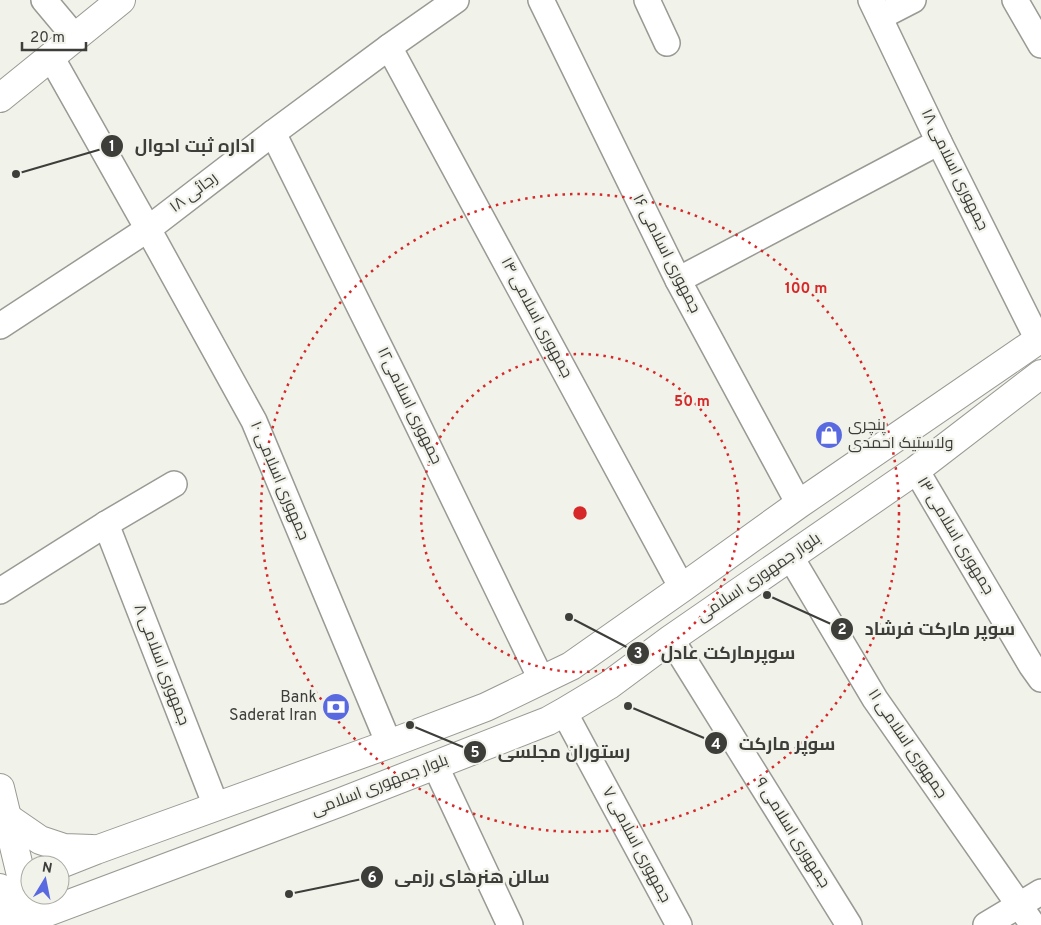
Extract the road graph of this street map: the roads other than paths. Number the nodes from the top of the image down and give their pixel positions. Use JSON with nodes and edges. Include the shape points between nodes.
{"nodes":[{"id":1,"x":44,"y":0,"type":"edge"},
{"id":2,"x":121,"y":0,"type":"edge"},
{"id":3,"x":456,"y":0,"type":"edge"},
{"id":4,"x":540,"y":0,"type":"edge"},
{"id":5,"x":647,"y":0,"type":"edge"},
{"id":6,"x":913,"y":0,"type":"edge"},
{"id":7,"x":1015,"y":0,"type":"edge"},
{"id":8,"x":876,"y":9,"type":"edge"},
{"id":9,"x":75,"y":37,"type":"junction"},
{"id":10,"x":667,"y":43,"type":"dead end"},
{"id":11,"x":1041,"y":45,"type":"edge"},
{"id":12,"x":390,"y":47,"type":"junction"},
{"id":13,"x":51,"y":58,"type":"junction"},
{"id":14,"x":0,"y":98,"type":"edge"},
{"id":15,"x":273,"y":133,"type":"junction"},
{"id":16,"x":939,"y":142,"type":"junction"},
{"id":17,"x":148,"y":229,"type":"junction"},
{"id":18,"x":678,"y":280,"type":"junction"},
{"id":19,"x":0,"y":326,"type":"edge"},
{"id":20,"x":1040,"y":339,"type":"edge"},
{"id":21,"x":1041,"y":374,"type":"edge"},
{"id":22,"x":916,"y":470,"type":"junction"},
{"id":23,"x":174,"y":484,"type":"dead end"},
{"id":24,"x":799,"y":504,"type":"junction"},
{"id":25,"x":106,"y":524,"type":"junction"},
{"id":26,"x":790,"y":556,"type":"junction"},
{"id":27,"x":682,"y":588,"type":"junction"},
{"id":28,"x":0,"y":591,"type":"edge"},
{"id":29,"x":671,"y":639,"type":"junction"},
{"id":30,"x":1041,"y":679,"type":"edge"},
{"id":31,"x":542,"y":681,"type":"junction"},
{"id":32,"x":564,"y":712,"type":"junction"},
{"id":33,"x":389,"y":744,"type":"junction"},
{"id":34,"x":435,"y":765,"type":"junction"},
{"id":35,"x":0,"y":788,"type":"edge"},
{"id":36,"x":216,"y":806,"type":"junction"},
{"id":37,"x":8,"y":818,"type":"junction"},
{"id":38,"x":96,"y":850,"type":"junction"},
{"id":39,"x":70,"y":860,"type":"edge"},
{"id":40,"x":10,"y":884,"type":"edge"},
{"id":41,"x":1041,"y":892,"type":"edge"},
{"id":42,"x":1026,"y":915,"type":"edge"},
{"id":43,"x":28,"y":924,"type":"edge"},
{"id":44,"x":510,"y":925,"type":"edge"},
{"id":45,"x":679,"y":925,"type":"edge"},
{"id":46,"x":849,"y":925,"type":"edge"},
{"id":47,"x":986,"y":925,"type":"edge"}],
"edges":[{"from":1,"to":9,"type":"street"},
{"from":2,"to":9,"type":"main road"},
{"from":3,"to":12,"type":"street","name":"رجائی ۱۸"},
{"from":4,"to":18,"type":"street","name":"جمهوری اسلامی ۱۶"},
{"from":5,"to":10,"type":"street"},
{"from":6,"to":8,"type":"street"},
{"from":7,"to":11,"type":"street"},
{"from":8,"to":16,"type":"street","name":"جمهوری اسلامی ۱۸"},
{"from":9,"to":13,"type":"main road"},
{"from":12,"to":15,"type":"street","name":"رجائی ۱۸"},
{"from":12,"to":27,"type":"street","name":"جمهوری اسلامی ۱۴"},
{"from":13,"to":14,"type":"main road"},
{"from":13,"to":17,"type":"street","name":"جمهوری اسلامی ۱۰"},
{"from":15,"to":17,"type":"street","name":"رجائی ۱۸"},
{"from":15,"to":31,"type":"street","name":"جمهوری اسلامی۱۲"},
{"from":16,"to":18,"type":"street"},
{"from":16,"to":20,"type":"street","name":"جمهوری اسلامی ۱۸"},
{"from":17,"to":19,"type":"street","name":"رجائی ۱۸"},
{"from":17,"to":33,"type":"street","name":"جمهوری اسلامی ۱۰","via":[[254,421]]},
{"from":18,"to":24,"type":"street","name":"جمهوری اسلامی ۱۶"},
{"from":20,"to":24,"type":"main road"},
{"from":21,"to":22,"type":"main road","name":"بلوار جمهوری اسلامی"},
{"from":22,"to":26,"type":"main road","name":"بلوار جمهوری اسلامی"},
{"from":22,"to":30,"type":"street","name":"جمهوری اسلامی ۱۳"},
{"from":23,"to":25,"type":"street"},
{"from":24,"to":27,"type":"main road"},
{"from":25,"to":28,"type":"street"},
{"from":25,"to":36,"type":"street","name":"جمهوری اسلامی ۸"},
{"from":26,"to":29,"type":"main road","name":"بلوار جمهوری اسلامی"},
{"from":26,"to":42,"type":"street","name":"جمهوری اسلامی ۱۱","via":[[875,699]]},
{"from":27,"to":31,"type":"main road","via":[[571,666]]},
{"from":29,"to":32,"type":"main road","name":"بلوار جمهوری اسلامی","via":[[609,685]]},
{"from":29,"to":46,"type":"street","name":"جمهوری اسلامی ۹"},
{"from":31,"to":33,"type":"main road","via":[[486,707]]},
{"from":32,"to":34,"type":"main road","name":"بلوار جمهوری اسلامی"},
{"from":32,"to":45,"type":"street","name":"جمهوری اسلامی ۷"},
{"from":33,"to":36,"type":"main road"},
{"from":34,"to":43,"type":"main road","name":"بلوار جمهوری اسلامی","via":[[70,903]]},
{"from":34,"to":44,"type":"street"},
{"from":35,"to":37,"type":"main road"},
{"from":36,"to":38,"type":"main road"},
{"from":37,"to":38,"type":"main road","via":[[40,840],[64,848]]},
{"from":37,"to":40,"type":"main road"},
{"from":38,"to":39,"type":"main road"},
{"from":40,"to":43,"type":"main road"},
{"from":41,"to":42,"type":"street"},
{"from":42,"to":47,"type":"street"}]}
